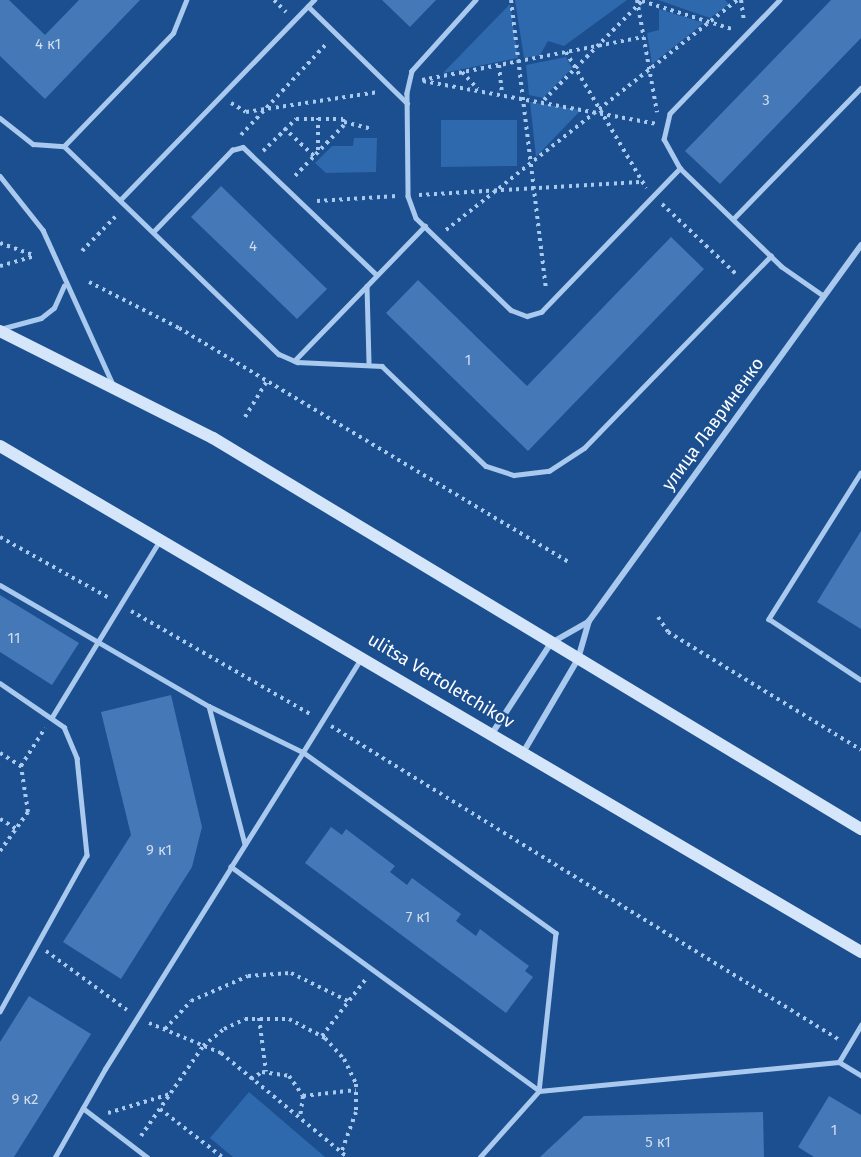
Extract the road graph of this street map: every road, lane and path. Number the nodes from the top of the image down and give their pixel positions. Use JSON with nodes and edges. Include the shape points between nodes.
{"nodes":[{"id":1,"x":186,"y":0,"type":"edge"},
{"id":2,"x":314,"y":0,"type":"edge"},
{"id":3,"x":476,"y":0,"type":"edge"},
{"id":4,"x":511,"y":0,"type":"edge"},
{"id":5,"x":737,"y":0,"type":"edge"},
{"id":6,"x":780,"y":0,"type":"edge"},
{"id":7,"x":640,"y":1,"type":"edge"},
{"id":8,"x":308,"y":6,"type":"junction"},
{"id":9,"x":710,"y":22,"type":"junction"},
{"id":10,"x":336,"y":33,"type":"junction"},
{"id":11,"x":747,"y":34,"type":"junction"},
{"id":12,"x":644,"y":37,"type":"junction"},
{"id":13,"x":598,"y":46,"type":"junction"},
{"id":14,"x":566,"y":52,"type":"junction"},
{"id":15,"x":521,"y":60,"type":"junction"},
{"id":16,"x":499,"y":65,"type":"junction"},
{"id":17,"x":576,"y":69,"type":"junction"},
{"id":18,"x":650,"y":69,"type":"junction"},
{"id":19,"x":462,"y":72,"type":"junction"},
{"id":20,"x":410,"y":79,"type":"junction"},
{"id":21,"x":418,"y":80,"type":"junction"},
{"id":22,"x":861,"y":88,"type":"edge"},
{"id":23,"x":393,"y":89,"type":"junction"},
{"id":24,"x":478,"y":90,"type":"junction"},
{"id":25,"x":502,"y":94,"type":"junction"},
{"id":26,"x":222,"y":95,"type":"junction"},
{"id":27,"x":525,"y":98,"type":"junction"},
{"id":28,"x":544,"y":101,"type":"junction"},
{"id":29,"x":407,"y":103,"type":"junction"},
{"id":30,"x":262,"y":110,"type":"junction"},
{"id":31,"x":599,"y":110,"type":"junction"},
{"id":32,"x":0,"y":118,"type":"edge"},
{"id":33,"x":318,"y":118,"type":"junction"},
{"id":34,"x":344,"y":122,"type":"junction"},
{"id":35,"x":662,"y":125,"type":"junction"},
{"id":36,"x":284,"y":128,"type":"junction"},
{"id":37,"x":372,"y":129,"type":"dead end"},
{"id":38,"x":64,"y":146,"type":"junction"},
{"id":39,"x":239,"y":147,"type":"junction"},
{"id":40,"x":318,"y":151,"type":"junction"},
{"id":41,"x":314,"y":156,"type":"junction"},
{"id":42,"x":256,"y":158,"type":"junction"},
{"id":43,"x":532,"y":162,"type":"junction"},
{"id":44,"x":680,"y":168,"type":"junction"},
{"id":45,"x":0,"y":176,"type":"edge"},
{"id":46,"x":640,"y":182,"type":"junction"},
{"id":47,"x":285,"y":186,"type":"junction"},
{"id":48,"x":535,"y":188,"type":"junction"},
{"id":49,"x":496,"y":190,"type":"junction"},
{"id":50,"x":654,"y":195,"type":"junction"},
{"id":51,"x":408,"y":196,"type":"junction"},
{"id":52,"x":120,"y":200,"type":"junction"},
{"id":53,"x":302,"y":202,"type":"junction"},
{"id":54,"x":126,"y":206,"type":"junction"},
{"id":55,"x":733,"y":219,"type":"junction"},
{"id":56,"x":424,"y":226,"type":"junction"},
{"id":57,"x":153,"y":232,"type":"junction"},
{"id":58,"x":436,"y":237,"type":"junction"},
{"id":59,"x":0,"y":243,"type":"edge"},
{"id":60,"x":861,"y":245,"type":"edge"},
{"id":61,"x":82,"y":251,"type":"dead end"},
{"id":62,"x":771,"y":256,"type":"junction"},
{"id":63,"x":0,"y":266,"type":"edge"},
{"id":64,"x":377,"y":275,"type":"junction"},
{"id":65,"x":89,"y":282,"type":"dead end"},
{"id":66,"x":744,"y":283,"type":"junction"},
{"id":67,"x":64,"y":286,"type":"junction"},
{"id":68,"x":367,"y":286,"type":"junction"},
{"id":69,"x":825,"y":296,"type":"junction"},
{"id":70,"x":548,"y":305,"type":"junction"},
{"id":71,"x":0,"y":330,"type":"edge"},
{"id":72,"x":294,"y":361,"type":"junction"},
{"id":73,"x":369,"y":362,"type":"junction"},
{"id":74,"x":267,"y":381,"type":"junction"},
{"id":75,"x":113,"y":384,"type":"junction"},
{"id":76,"x":245,"y":417,"type":"dead end"},
{"id":77,"x":0,"y":446,"type":"edge"},
{"id":78,"x":861,"y":473,"type":"edge"},
{"id":79,"x":0,"y":537,"type":"edge"},
{"id":80,"x":161,"y":539,"type":"junction"},
{"id":81,"x":568,"y":562,"type":"dead end"},
{"id":82,"x":0,"y":585,"type":"edge"},
{"id":83,"x":121,"y":605,"type":"junction"},
{"id":84,"x":658,"y":617,"type":"dead end"},
{"id":85,"x":589,"y":621,"type":"junction"},
{"id":86,"x":98,"y":642,"type":"junction"},
{"id":87,"x":552,"y":643,"type":"junction"},
{"id":88,"x":363,"y":655,"type":"junction"},
{"id":89,"x":578,"y":659,"type":"junction"},
{"id":90,"x":861,"y":680,"type":"edge"},
{"id":91,"x":0,"y":683,"type":"edge"},
{"id":92,"x":209,"y":706,"type":"junction"},
{"id":93,"x":52,"y":717,"type":"junction"},
{"id":94,"x":322,"y":721,"type":"junction"},
{"id":95,"x":493,"y":732,"type":"junction"},
{"id":96,"x":861,"y":750,"type":"edge"},
{"id":97,"x":524,"y":751,"type":"junction"},
{"id":98,"x":303,"y":752,"type":"junction"},
{"id":99,"x":0,"y":753,"type":"edge"},
{"id":100,"x":21,"y":766,"type":"junction"},
{"id":101,"x":0,"y":819,"type":"edge"},
{"id":102,"x":861,"y":829,"type":"edge"},
{"id":103,"x":18,"y":830,"type":"junction"},
{"id":104,"x":245,"y":844,"type":"junction"},
{"id":105,"x":0,"y":851,"type":"edge"},
{"id":106,"x":231,"y":867,"type":"junction"},
{"id":107,"x":40,"y":947,"type":"junction"},
{"id":108,"x":861,"y":952,"type":"edge"},
{"id":109,"x":373,"y":970,"type":"junction"},
{"id":110,"x":348,"y":1001,"type":"junction"},
{"id":111,"x":0,"y":1012,"type":"edge"},
{"id":112,"x":138,"y":1017,"type":"junction"},
{"id":113,"x":258,"y":1018,"type":"junction"},
{"id":114,"x":861,"y":1025,"type":"edge"},
{"id":115,"x":165,"y":1029,"type":"junction"},
{"id":116,"x":322,"y":1036,"type":"junction"},
{"id":117,"x":203,"y":1046,"type":"junction"},
{"id":118,"x":849,"y":1046,"type":"junction"},
{"id":119,"x":839,"y":1062,"type":"junction"},
{"id":120,"x":266,"y":1072,"type":"junction"},
{"id":121,"x":861,"y":1075,"type":"edge"},
{"id":122,"x":251,"y":1078,"type":"junction"},
{"id":123,"x":356,"y":1090,"type":"junction"},
{"id":124,"x":539,"y":1091,"type":"junction"},
{"id":125,"x":170,"y":1094,"type":"junction"},
{"id":126,"x":303,"y":1096,"type":"junction"},
{"id":127,"x":83,"y":1108,"type":"junction"},
{"id":128,"x":160,"y":1109,"type":"junction"},
{"id":129,"x":94,"y":1117,"type":"junction"},
{"id":130,"x":300,"y":1118,"type":"junction"},
{"id":131,"x":134,"y":1147,"type":"junction"},
{"id":132,"x":341,"y":1153,"type":"junction"},
{"id":133,"x":55,"y":1157,"type":"edge"},
{"id":134,"x":147,"y":1157,"type":"edge"},
{"id":135,"x":222,"y":1157,"type":"edge"},
{"id":136,"x":347,"y":1157,"type":"edge"},
{"id":137,"x":480,"y":1157,"type":"edge"}],
"edges":[{"from":1,"to":38,"type":"lane","via":[[173,33]]},
{"from":2,"to":8,"type":"lane"},
{"from":3,"to":20,"type":"lane","via":[[419,59]]},
{"from":4,"to":15,"type":"path"},
{"from":5,"to":9,"type":"path"},
{"from":6,"to":11,"type":"lane"},
{"from":7,"to":9,"type":"path"},
{"from":7,"to":12,"type":"path"},
{"from":7,"to":13,"type":"path"},
{"from":8,"to":10,"type":"lane"},
{"from":8,"to":26,"type":"lane"},
{"from":9,"to":11,"type":"path"},
{"from":9,"to":18,"type":"path"},
{"from":10,"to":23,"type":"lane"},
{"from":10,"to":30,"type":"path"},
{"from":11,"to":35,"type":"lane"},
{"from":12,"to":13,"type":"path"},
{"from":12,"to":18,"type":"path"},
{"from":13,"to":14,"type":"path"},
{"from":13,"to":17,"type":"path"},
{"from":14,"to":15,"type":"path"},
{"from":14,"to":17,"type":"path"},
{"from":15,"to":16,"type":"path"},
{"from":15,"to":27,"type":"path"},
{"from":16,"to":19,"type":"path"},
{"from":16,"to":25,"type":"path"},
{"from":17,"to":28,"type":"path"},
{"from":17,"to":31,"type":"path"},
{"from":18,"to":31,"type":"path"},
{"from":18,"to":35,"type":"path"},
{"from":19,"to":21,"type":"path"},
{"from":19,"to":24,"type":"path"},
{"from":20,"to":21,"type":"path"},
{"from":20,"to":29,"type":"lane"},
{"from":21,"to":24,"type":"path"},
{"from":22,"to":55,"type":"lane"},
{"from":23,"to":29,"type":"lane"},
{"from":23,"to":30,"type":"path"},
{"from":24,"to":25,"type":"path"},
{"from":25,"to":27,"type":"path"},
{"from":26,"to":30,"type":"path","via":[[242,112]]},
{"from":26,"to":52,"type":"lane"},
{"from":27,"to":28,"type":"path"},
{"from":27,"to":43,"type":"path"},
{"from":28,"to":31,"type":"path"},
{"from":29,"to":51,"type":"lane"},
{"from":30,"to":39,"type":"path","via":[[242,132]]},
{"from":31,"to":35,"type":"path"},
{"from":31,"to":43,"type":"path"},
{"from":31,"to":46,"type":"path"},
{"from":32,"to":38,"type":"lane","via":[[33,144]]},
{"from":33,"to":34,"type":"path"},
{"from":33,"to":36,"type":"path","via":[[296,119]]},
{"from":33,"to":40,"type":"path"},
{"from":34,"to":37,"type":"path"},
{"from":34,"to":40,"type":"path"},
{"from":35,"to":44,"type":"lane","via":[[666,147]]},
{"from":36,"to":41,"type":"path"},
{"from":36,"to":42,"type":"path"},
{"from":38,"to":52,"type":"lane"},
{"from":39,"to":42,"type":"lane"},
{"from":39,"to":57,"type":"lane"},
{"from":40,"to":41,"type":"path"},
{"from":41,"to":47,"type":"path"},
{"from":42,"to":47,"type":"lane"},
{"from":43,"to":48,"type":"path"},
{"from":43,"to":49,"type":"path"},
{"from":44,"to":50,"type":"lane"},
{"from":44,"to":55,"type":"lane"},
{"from":45,"to":67,"type":"lane","via":[[43,230]]},
{"from":46,"to":48,"type":"path"},
{"from":46,"to":50,"type":"path"},
{"from":47,"to":53,"type":"lane"},
{"from":48,"to":49,"type":"path"},
{"from":48,"to":70,"type":"path"},
{"from":49,"to":51,"type":"path"},
{"from":49,"to":58,"type":"path"},
{"from":50,"to":66,"type":"path"},
{"from":50,"to":70,"type":"lane"},
{"from":51,"to":53,"type":"path"},
{"from":51,"to":56,"type":"lane"},
{"from":52,"to":54,"type":"lane"},
{"from":53,"to":64,"type":"lane"},
{"from":54,"to":57,"type":"lane"},
{"from":54,"to":61,"type":"path"},
{"from":55,"to":62,"type":"lane"},
{"from":56,"to":58,"type":"lane"},
{"from":56,"to":64,"type":"lane"},
{"from":57,"to":72,"type":"lane","via":[[279,354]]},
{"from":58,"to":70,"type":"lane","via":[[516,313],[533,315]]},
{"from":59,"to":63,"type":"path","via":[[35,256]]},
{"from":60,"to":69,"type":"street","name":"улица Лавриненко"},
{"from":62,"to":66,"type":"lane"},
{"from":62,"to":69,"type":"lane"},
{"from":64,"to":68,"type":"lane"},
{"from":65,"to":74,"type":"path"},
{"from":66,"to":73,"type":"lane","via":[[584,448],[565,464],[535,475],[486,466],[388,371]]},
{"from":67,"to":71,"type":"lane","via":[[54,308],[42,318],[29,326]]},
{"from":67,"to":75,"type":"lane"},
{"from":68,"to":72,"type":"lane"},
{"from":68,"to":73,"type":"lane"},
{"from":69,"to":85,"type":"street","name":"улица Лавриненко"},
{"from":71,"to":75,"type":"main road"},
{"from":72,"to":73,"type":"lane"},
{"from":74,"to":76,"type":"path"},
{"from":74,"to":81,"type":"path"},
{"from":75,"to":87,"type":"main road"},
{"from":77,"to":80,"type":"main road","name":"ulitsa Vertoletchikov"},
{"from":78,"to":90,"type":"lane","via":[[769,619]]},
{"from":79,"to":83,"type":"path"},
{"from":80,"to":83,"type":"lane"},
{"from":80,"to":88,"type":"main road","name":"ulitsa Vertoletchikov"},
{"from":82,"to":86,"type":"lane"},
{"from":83,"to":86,"type":"lane"},
{"from":83,"to":94,"type":"path"},
{"from":84,"to":96,"type":"path","via":[[668,632]]},
{"from":85,"to":87,"type":"street","name":"улица Лавриненко"},
{"from":85,"to":89,"type":"street","name":"улица Лавриненко"},
{"from":86,"to":92,"type":"lane"},
{"from":86,"to":93,"type":"lane"},
{"from":87,"to":89,"type":"main road"},
{"from":87,"to":95,"type":"street"},
{"from":88,"to":94,"type":"lane"},
{"from":88,"to":95,"type":"main road","name":"ulitsa Vertoletchikov"},
{"from":89,"to":97,"type":"street","name":"улица Лавриненко"},
{"from":89,"to":102,"type":"main road"},
{"from":91,"to":93,"type":"lane"},
{"from":92,"to":98,"type":"lane"},
{"from":92,"to":104,"type":"lane"},
{"from":93,"to":100,"type":"path"},
{"from":93,"to":107,"type":"lane","via":[[64,727],[77,758],[87,855]]},
{"from":94,"to":98,"type":"lane"},
{"from":94,"to":118,"type":"path","via":[[532,845]]},
{"from":95,"to":97,"type":"main road","name":"ulitsa Vertoletchikov"},
{"from":97,"to":108,"type":"main road","name":"ulitsa Vertoletchikov"},
{"from":98,"to":104,"type":"lane"},
{"from":98,"to":124,"type":"lane","via":[[556,933]]},
{"from":99,"to":100,"type":"path"},
{"from":100,"to":103,"type":"path","via":[[28,812]]},
{"from":101,"to":103,"type":"path"},
{"from":103,"to":105,"type":"path"},
{"from":104,"to":106,"type":"lane"},
{"from":106,"to":109,"type":"lane"},
{"from":106,"to":112,"type":"lane"},
{"from":107,"to":111,"type":"lane"},
{"from":107,"to":112,"type":"path"},
{"from":109,"to":110,"type":"path"},
{"from":109,"to":124,"type":"lane"},
{"from":110,"to":115,"type":"path","via":[[291,973],[248,976],[191,1001]]},
{"from":110,"to":116,"type":"path"},
{"from":112,"to":115,"type":"path"},
{"from":112,"to":127,"type":"lane"},
{"from":113,"to":116,"type":"path","via":[[289,1019]]},
{"from":113,"to":117,"type":"path","via":[[224,1029]]},
{"from":113,"to":120,"type":"path"},
{"from":114,"to":118,"type":"lane"},
{"from":115,"to":117,"type":"path"},
{"from":116,"to":123,"type":"path","via":[[344,1059]]},
{"from":117,"to":122,"type":"path"},
{"from":117,"to":125,"type":"path"},
{"from":118,"to":119,"type":"lane"},
{"from":119,"to":121,"type":"lane"},
{"from":119,"to":124,"type":"lane"},
{"from":120,"to":122,"type":"path"},
{"from":120,"to":126,"type":"path","via":[[289,1076]]},
{"from":122,"to":130,"type":"path"},
{"from":123,"to":126,"type":"path"},
{"from":123,"to":132,"type":"path","via":[[356,1112]]},
{"from":124,"to":137,"type":"lane"},
{"from":125,"to":128,"type":"path"},
{"from":125,"to":129,"type":"path"},
{"from":126,"to":130,"type":"path"},
{"from":127,"to":129,"type":"lane"},
{"from":127,"to":133,"type":"lane"},
{"from":128,"to":131,"type":"path"},
{"from":128,"to":135,"type":"path"},
{"from":129,"to":131,"type":"lane"},
{"from":130,"to":132,"type":"path"},
{"from":131,"to":134,"type":"lane"},
{"from":132,"to":136,"type":"path"}]}
